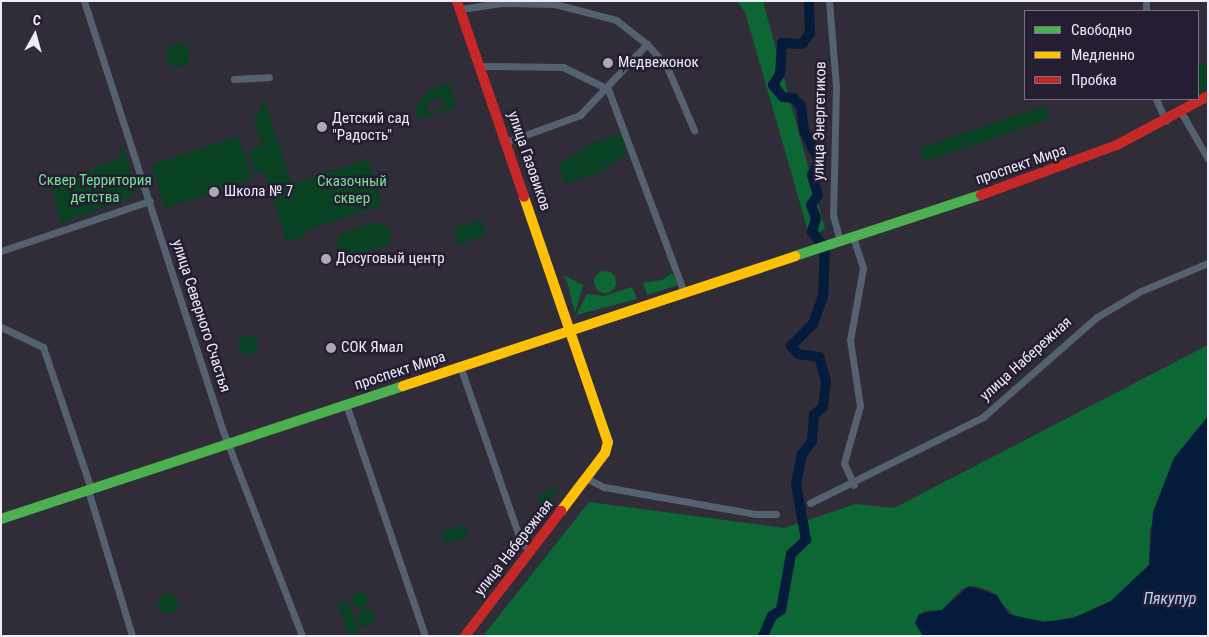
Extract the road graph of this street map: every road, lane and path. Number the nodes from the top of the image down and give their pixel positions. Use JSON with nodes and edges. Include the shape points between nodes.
{"nodes":[{"id":1,"x":84,"y":1,"type":"edge"},
{"id":2,"x":829,"y":1,"type":"edge"},
{"id":3,"x":459,"y":5,"type":"edge"},
{"id":4,"x":647,"y":44,"type":"junction"},
{"id":5,"x":480,"y":66,"type":"junction"},
{"id":6,"x":269,"y":77,"type":"dead end"},
{"id":7,"x":234,"y":79,"type":"dead end"},
{"id":8,"x":608,"y":89,"type":"junction"},
{"id":9,"x":1208,"y":96,"type":"edge"},
{"id":10,"x":1156,"y":100,"type":"edge"},
{"id":11,"x":1181,"y":112,"type":"junction"},
{"id":12,"x":1166,"y":121,"type":"junction"},
{"id":13,"x":694,"y":130,"type":"dead end"},
{"id":14,"x":506,"y":142,"type":"junction"},
{"id":15,"x":1208,"y":159,"type":"edge"},
{"id":16,"x":150,"y":201,"type":"junction"},
{"id":17,"x":853,"y":237,"type":"junction"},
{"id":18,"x":838,"y":242,"type":"junction"},
{"id":19,"x":1,"y":251,"type":"edge"},
{"id":20,"x":1208,"y":263,"type":"edge"},
{"id":21,"x":684,"y":292,"type":"junction"},
{"id":22,"x":1,"y":327,"type":"edge"},
{"id":23,"x":572,"y":330,"type":"junction"},
{"id":24,"x":460,"y":366,"type":"junction"},
{"id":25,"x":346,"y":404,"type":"junction"},
{"id":26,"x":229,"y":444,"type":"junction"},
{"id":27,"x":586,"y":478,"type":"junction"},
{"id":28,"x":854,"y":485,"type":"junction"},
{"id":29,"x":89,"y":490,"type":"junction"},
{"id":30,"x":810,"y":503,"type":"dead end"},
{"id":31,"x":776,"y":514,"type":"dead end"},
{"id":32,"x":1,"y":519,"type":"edge"},
{"id":33,"x":531,"y":552,"type":"junction"},
{"id":34,"x":132,"y":636,"type":"edge"},
{"id":35,"x":302,"y":636,"type":"edge"},
{"id":36,"x":425,"y":636,"type":"edge"},
{"id":37,"x":465,"y":636,"type":"edge"}],
"edges":[{"from":1,"to":16,"type":"street","name":"улица Северного Счастья"},
{"from":2,"to":18,"type":"street","name":"улица Энергетиков","via":[[836,87],[833,214]]},
{"from":3,"to":4,"type":"street","via":[[511,2],[579,8],[616,20]]},
{"from":3,"to":5,"type":"main road","name":"улица Газовиков"},
{"from":4,"to":8,"type":"street"},
{"from":4,"to":13,"type":"street","via":[[673,78]]},
{"from":5,"to":8,"type":"street","via":[[563,67]]},
{"from":5,"to":14,"type":"main road","name":"улица Газовиков"},
{"from":6,"to":7,"type":"street"},
{"from":8,"to":14,"type":"street","via":[[570,121]]},
{"from":8,"to":21,"type":"street"},
{"from":9,"to":11,"type":"main road","name":"проспект Мира"},
{"from":10,"to":12,"type":"street"},
{"from":11,"to":12,"type":"main road","name":"проспект Мира"},
{"from":11,"to":15,"type":"street"},
{"from":12,"to":17,"type":"main road","name":"проспект Мира","via":[[1052,171]]},
{"from":14,"to":23,"type":"main road","name":"улица Газовиков"},
{"from":16,"to":19,"type":"street"},
{"from":16,"to":26,"type":"street","name":"улица Северного Счастья"},
{"from":17,"to":18,"type":"main road","name":"проспект Мира"},
{"from":17,"to":28,"type":"street","via":[[863,268],[850,340],[860,406],[844,463]]},
{"from":18,"to":21,"type":"main road","name":"проспект Мира"},
{"from":20,"to":28,"type":"street","name":"улица Набережная","via":[[1109,309],[1074,334],[995,410]]},
{"from":21,"to":23,"type":"main road","name":"проспект Мира"},
{"from":22,"to":29,"type":"street","via":[[43,347]]},
{"from":23,"to":24,"type":"main road","name":"проспект Мира"},
{"from":23,"to":27,"type":"main road","name":"улица Набережная","via":[[608,442]]},
{"from":24,"to":25,"type":"main road","name":"проспект Мира"},
{"from":24,"to":33,"type":"street","via":[[521,542]]},
{"from":25,"to":26,"type":"main road","name":"проспект Мира"},
{"from":25,"to":36,"type":"street"},
{"from":26,"to":29,"type":"main road","name":"проспект Мира"},
{"from":26,"to":35,"type":"street","name":"улица Северного Счастья"},
{"from":27,"to":31,"type":"street","via":[[604,487],[749,514]]},
{"from":27,"to":33,"type":"main road","name":"улица Набережная"},
{"from":28,"to":30,"type":"street","name":"улица Набережная"},
{"from":29,"to":32,"type":"main road","name":"проспект Мира"},
{"from":29,"to":34,"type":"street"},
{"from":33,"to":37,"type":"main road","name":"улица Набережная"}]}
